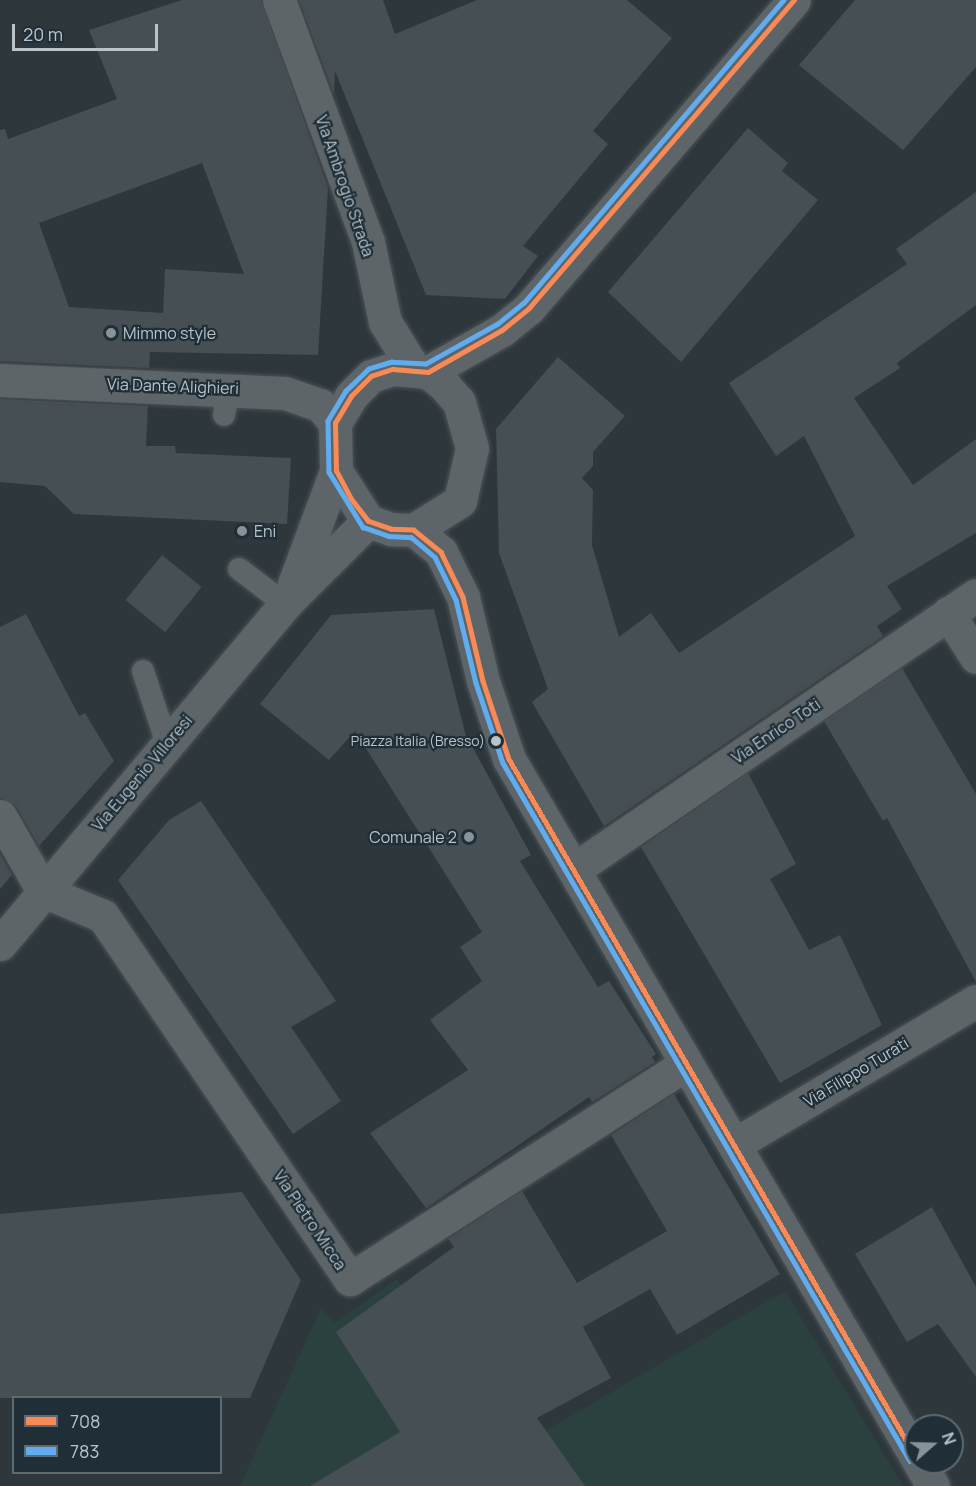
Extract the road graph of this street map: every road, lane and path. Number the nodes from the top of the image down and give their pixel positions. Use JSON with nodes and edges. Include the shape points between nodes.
{"nodes":[{"id":1,"x":279,"y":0,"type":"edge"},
{"id":2,"x":794,"y":0,"type":"edge"},
{"id":3,"x":421,"y":371,"type":"junction"},
{"id":4,"x":0,"y":380,"type":"edge"},
{"id":5,"x":335,"y":423,"type":"junction"},
{"id":6,"x":336,"y":471,"type":"junction"},
{"id":7,"x":368,"y":521,"type":"junction"},
{"id":8,"x":414,"y":530,"type":"junction"},
{"id":9,"x":239,"y":569,"type":"dead end"},
{"id":10,"x":976,"y":595,"type":"edge"},
{"id":11,"x":285,"y":604,"type":"junction"},
{"id":12,"x":948,"y":613,"type":"junction"},
{"id":13,"x":976,"y":657,"type":"edge"},
{"id":14,"x":143,"y":671,"type":"dead end"},
{"id":15,"x":167,"y":744,"type":"junction"},
{"id":16,"x":0,"y":816,"type":"edge"},
{"id":17,"x":576,"y":868,"type":"junction"},
{"id":18,"x":43,"y":891,"type":"junction"},
{"id":19,"x":0,"y":944,"type":"edge"},
{"id":20,"x":976,"y":1001,"type":"edge"},
{"id":21,"x":685,"y":1065,"type":"junction"},
{"id":22,"x":735,"y":1144,"type":"junction"},
{"id":23,"x":904,"y":1436,"type":"edge"}],
"edges":[{"from":1,"to":3,"type":"street","name":"Via Ambrogio Strada","via":[[368,242],[386,322]]},
{"from":2,"to":3,"type":"street","via":[[529,309],[502,330]]},
{"from":3,"to":5,"type":"street","via":[[393,369],[371,376],[351,396]]},
{"from":3,"to":8,"type":"street","via":[[459,402],[472,448],[460,501]]},
{"from":4,"to":5,"type":"street","name":"Via Dante Alighieri","via":[[226,401],[285,393],[320,405]]},
{"from":5,"to":6,"type":"street"},
{"from":6,"to":7,"type":"street"},
{"from":6,"to":11,"type":"street","name":"Via Eugenio Villoresi","via":[[310,549]]},
{"from":7,"to":8,"type":"street","via":[[391,529]]},
{"from":7,"to":11,"type":"street","name":"Via Eugenio Villoresi"},
{"from":8,"to":17,"type":"street","via":[[441,552],[463,597],[483,681],[509,759]]},
{"from":9,"to":11,"type":"lane"},
{"from":10,"to":12,"type":"street","name":"Via Enrico Toti"},
{"from":11,"to":15,"type":"street","name":"Via Eugenio Villoresi"},
{"from":12,"to":13,"type":"street"},
{"from":12,"to":17,"type":"street","name":"Via Enrico Toti"},
{"from":14,"to":15,"type":"lane"},
{"from":15,"to":18,"type":"street","name":"Via Eugenio Villoresi"},
{"from":16,"to":18,"type":"street"},
{"from":17,"to":21,"type":"street"},
{"from":18,"to":19,"type":"street","name":"Via Eugenio Villoresi"},
{"from":18,"to":21,"type":"street","name":"Via Pietro Micca","via":[[103,916],[350,1279]]},
{"from":20,"to":22,"type":"street","name":"Via Filippo Turati"},
{"from":21,"to":22,"type":"street"},
{"from":22,"to":23,"type":"street"}]}
